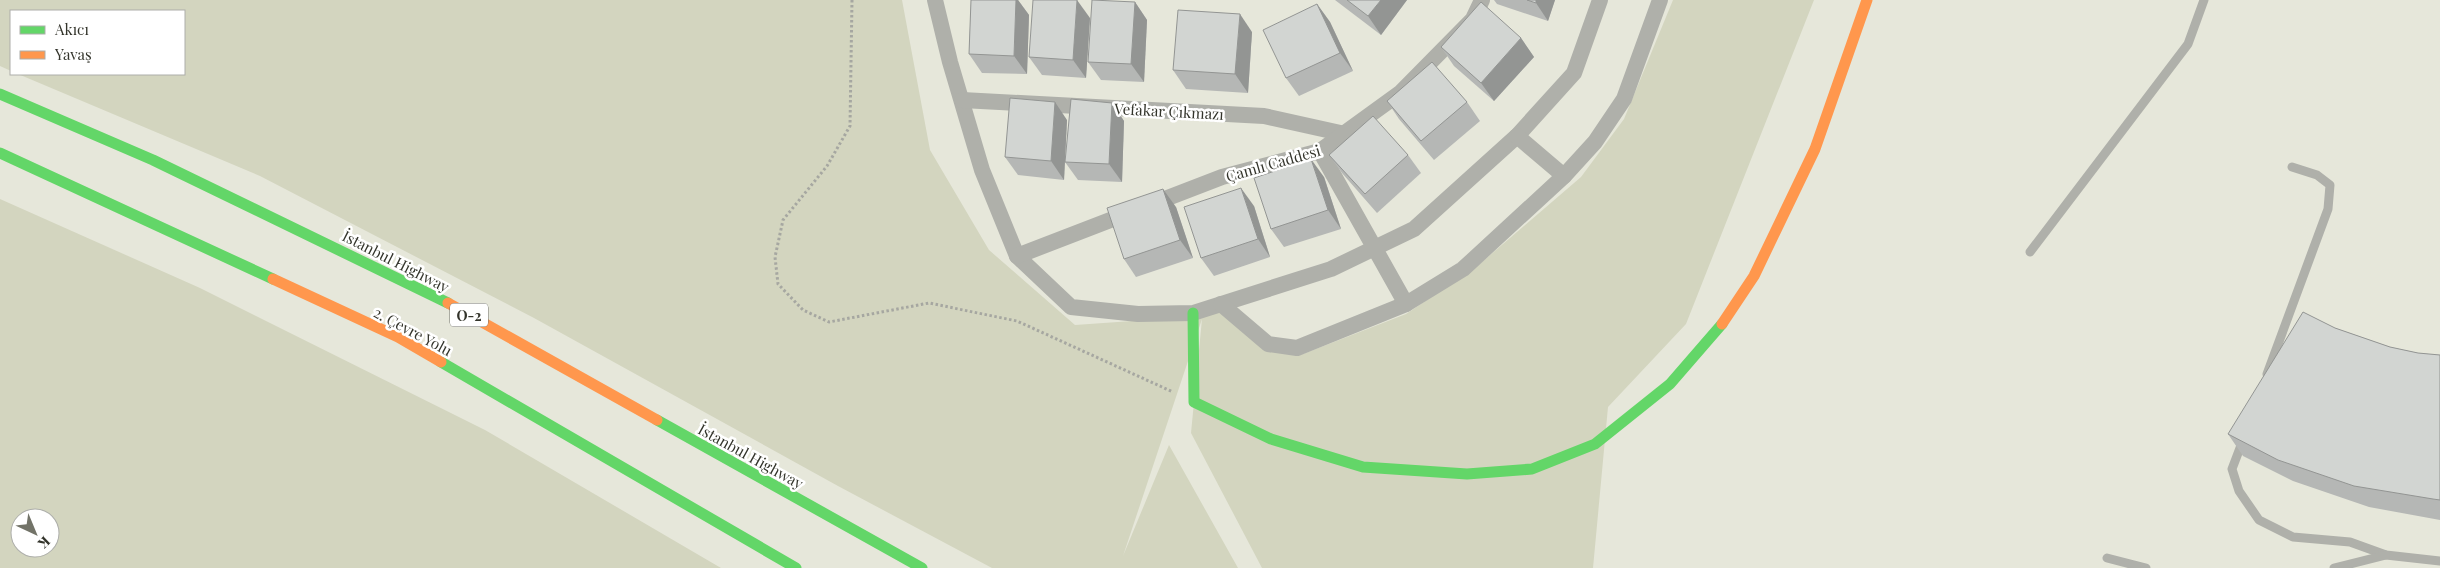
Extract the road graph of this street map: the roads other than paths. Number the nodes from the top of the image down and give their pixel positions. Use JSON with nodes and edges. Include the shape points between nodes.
{"nodes":[{"id":1,"x":935,"y":0,"type":"edge"},
{"id":2,"x":1600,"y":0,"type":"edge"},
{"id":3,"x":1660,"y":0,"type":"edge"},
{"id":4,"x":1866,"y":0,"type":"edge"},
{"id":5,"x":2204,"y":0,"type":"edge"},
{"id":6,"x":1480,"y":1,"type":"edge"},
{"id":7,"x":0,"y":94,"type":"edge"},
{"id":8,"x":962,"y":100,"type":"junction"},
{"id":9,"x":1344,"y":134,"type":"junction"},
{"id":10,"x":1517,"y":136,"type":"junction"},
{"id":11,"x":1320,"y":152,"type":"junction"},
{"id":12,"x":0,"y":153,"type":"edge"},
{"id":13,"x":2292,"y":168,"type":"dead end"},
{"id":14,"x":1564,"y":176,"type":"junction"},
{"id":15,"x":1374,"y":248,"type":"junction"},
{"id":16,"x":2030,"y":252,"type":"dead end"},
{"id":17,"x":1017,"y":256,"type":"junction"},
{"id":18,"x":1221,"y":304,"type":"junction"},
{"id":19,"x":1406,"y":304,"type":"junction"},
{"id":20,"x":1194,"y":313,"type":"junction"},
{"id":21,"x":2263,"y":385,"type":"edge"},
{"id":22,"x":2246,"y":432,"type":"edge"},
{"id":23,"x":2386,"y":555,"type":"junction"},
{"id":24,"x":2107,"y":558,"type":"dead end"},
{"id":25,"x":2440,"y":561,"type":"edge"},
{"id":26,"x":796,"y":568,"type":"edge"},
{"id":27,"x":922,"y":568,"type":"edge"},
{"id":28,"x":2146,"y":568,"type":"edge"},
{"id":29,"x":2334,"y":568,"type":"edge"}],
"edges":[{"from":1,"to":8,"type":"street"},
{"from":2,"to":10,"type":"street","via":[[1574,72]]},
{"from":3,"to":14,"type":"street","via":[[1624,99],[1595,142]]},
{"from":4,"to":20,"type":"main road","via":[[1815,149],[1754,276],[1720,329],[1670,384],[1595,444],[1532,469],[1467,474],[1363,468],[1271,439],[1194,402]]},
{"from":5,"to":16,"type":"lane","via":[[2188,44]]},
{"from":6,"to":9,"type":"street","name":"Çamlı Caddesi","via":[[1473,18],[1400,93]]},
{"from":7,"to":27,"type":"main road","name":"İstanbul Highway","number":"O-2","via":[[162,164],[440,299]]},
{"from":8,"to":9,"type":"street","name":"Vefakar Çıkmazı","via":[[1264,116]]},
{"from":8,"to":17,"type":"street","via":[[982,170]]},
{"from":9,"to":11,"type":"street","name":"Çamlı Caddesi"},
{"from":10,"to":14,"type":"street"},
{"from":10,"to":15,"type":"street","via":[[1414,229]]},
{"from":11,"to":15,"type":"street"},
{"from":11,"to":17,"type":"street","name":"Çamlı Caddesi","via":[[1222,177]]},
{"from":12,"to":26,"type":"main road","name":"2. Çevre Yolu","via":[[398,337]]},
{"from":13,"to":21,"type":"lane","via":[[2317,175],[2330,185],[2328,208]]},
{"from":14,"to":19,"type":"street","via":[[1463,269]]},
{"from":15,"to":18,"type":"street","via":[[1331,269]]},
{"from":15,"to":19,"type":"street"},
{"from":17,"to":20,"type":"street","via":[[1071,307],[1138,314]]},
{"from":18,"to":19,"type":"street","via":[[1268,344],[1298,348]]},
{"from":18,"to":20,"type":"street"},
{"from":22,"to":23,"type":"lane","via":[[2232,469],[2239,491],[2259,520],[2293,537],[2350,542]]},
{"from":23,"to":25,"type":"lane"},
{"from":23,"to":29,"type":"lane"},
{"from":24,"to":28,"type":"lane"}]}
